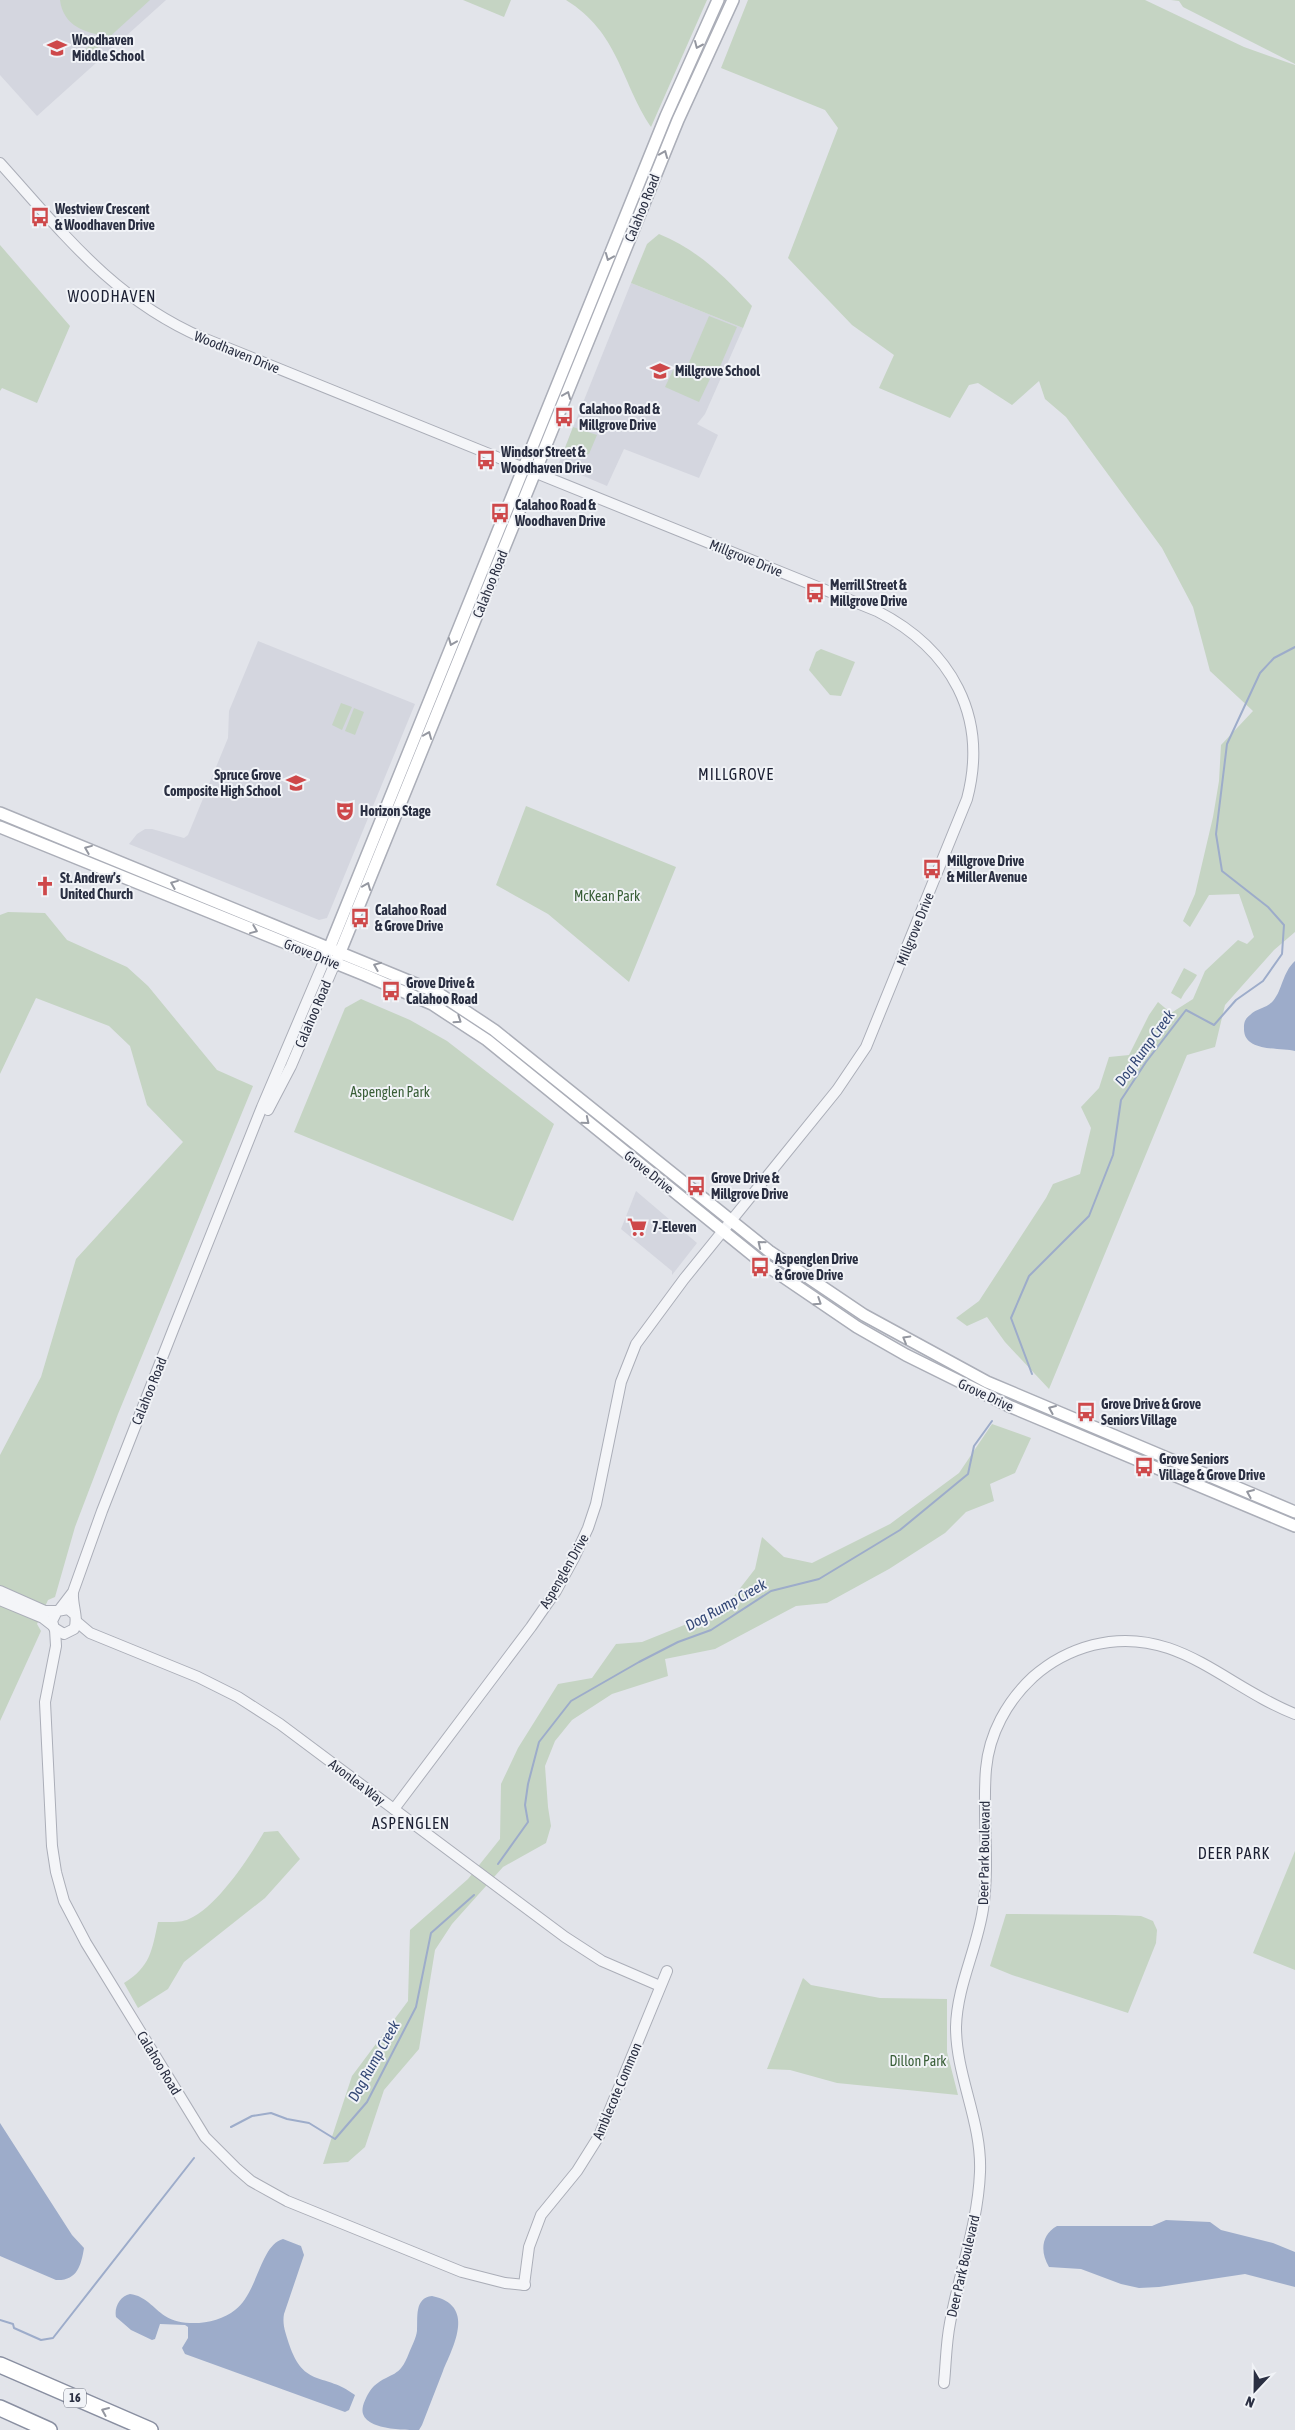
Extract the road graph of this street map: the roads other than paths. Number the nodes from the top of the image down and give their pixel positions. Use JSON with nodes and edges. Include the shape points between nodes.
{"nodes":[{"id":1,"x":718,"y":0,"type":"edge"},
{"id":2,"x":733,"y":0,"type":"edge"},
{"id":3,"x":0,"y":163,"type":"edge"},
{"id":4,"x":522,"y":467,"type":"junction"},
{"id":5,"x":535,"y":472,"type":"junction"},
{"id":6,"x":0,"y":813,"type":"edge"},
{"id":7,"x":0,"y":828,"type":"edge"},
{"id":8,"x":335,"y":949,"type":"junction"},
{"id":9,"x":330,"y":961,"type":"junction"},
{"id":10,"x":731,"y":1221,"type":"junction"},
{"id":11,"x":723,"y":1231,"type":"junction"},
{"id":12,"x":1295,"y":1512,"type":"edge"},
{"id":13,"x":1295,"y":1526,"type":"edge"},
{"id":14,"x":0,"y":1591,"type":"edge"},
{"id":15,"x":73,"y":1592,"type":"junction"},
{"id":16,"x":0,"y":1600,"type":"edge"},
{"id":17,"x":58,"y":1610,"type":"junction"},
{"id":18,"x":76,"y":1618,"type":"junction"},
{"id":19,"x":53,"y":1627,"type":"junction"},
{"id":20,"x":69,"y":1632,"type":"junction"},
{"id":21,"x":90,"y":1633,"type":"junction"},
{"id":22,"x":56,"y":1646,"type":"junction"},
{"id":23,"x":1295,"y":1714,"type":"edge"},
{"id":24,"x":394,"y":1809,"type":"junction"},
{"id":25,"x":667,"y":1971,"type":"dead end"},
{"id":26,"x":660,"y":1986,"type":"junction"},
{"id":27,"x":524,"y":2285,"type":"joint"},
{"id":28,"x":0,"y":2365,"type":"edge"},
{"id":29,"x":944,"y":2383,"type":"dead end"},
{"id":30,"x":0,"y":2408,"type":"edge"},
{"id":31,"x":49,"y":2430,"type":"edge"},
{"id":32,"x":150,"y":2430,"type":"edge"}],
"edges":[{"from":1,"to":4,"type":"main road","name":"Calahoo Road","one_way":true,"via":[[666,116]]},
{"from":5,"to":2,"type":"main road","name":"Calahoo Road","one_way":true,"via":[[678,120]]},
{"from":3,"to":4,"type":"street","name":"Woodhaven Drive","via":[[100,272],[143,306],[170,322]]},
{"from":4,"to":5,"type":"street","name":"Woodhaven Drive"},
{"from":4,"to":8,"type":"main road","name":"Calahoo Road","one_way":true},
{"from":8,"to":5,"type":"main road","name":"Calahoo Road","one_way":true},
{"from":5,"to":10,"type":"street","name":"Millgrove Drive","via":[[889,617],[915,633],[937,655],[958,688],[966,709],[973,754],[967,799],[874,1032],[837,1090]]},
{"from":8,"to":6,"type":"main road","name":"Grove Drive","one_way":true},
{"from":7,"to":9,"type":"main road","name":"Grove Drive","one_way":true},
{"from":8,"to":9,"type":"main road","name":"Calahoo Road"},
{"from":10,"to":8,"type":"main road","name":"Grove Drive","one_way":true,"via":[[476,1016],[422,985]]},
{"from":9,"to":11,"type":"main road","name":"Grove Drive","one_way":true,"via":[[424,1000],[469,1027]]},
{"from":9,"to":15,"type":"street","name":"Calahoo Road","via":[[240,1164],[136,1422]]},
{"from":10,"to":11,"type":"street","name":"Millgrove Drive"},
{"from":12,"to":10,"type":"main road","name":"Grove Drive","one_way":true,"via":[[958,1367],[829,1293]]},
{"from":11,"to":13,"type":"main road","name":"Grove Drive","one_way":true,"via":[[790,1284],[914,1360],[1009,1406]]},
{"from":11,"to":24,"type":"street","name":"Aspenglen Drive","via":[[636,1344],[621,1382],[591,1520],[556,1591]]},
{"from":14,"to":17,"type":"street","via":[[45,1611]]},
{"from":15,"to":17,"type":"street","name":"Calahoo Road"},
{"from":15,"to":18,"type":"street","name":"Calahoo Road"},
{"from":16,"to":19,"type":"street","via":[[43,1618]]},
{"from":17,"to":18,"type":"street","via":[[68,1610]]},
{"from":17,"to":19,"type":"street","via":[[52,1617]]},
{"from":18,"to":20,"type":"street"},
{"from":18,"to":21,"type":"street","name":"Avonlea Way"},
{"from":19,"to":20,"type":"street","via":[[60,1633]]},
{"from":19,"to":22,"type":"street","name":"Calahoo Road"},
{"from":20,"to":21,"type":"street","name":"Avonlea Way"},
{"from":20,"to":22,"type":"street"},
{"from":21,"to":24,"type":"street","name":"Avonlea Way","via":[[238,1697],[280,1724]]},
{"from":22,"to":27,"type":"street","name":"Calahoo Road","via":[[46,1702],[52,1846],[64,1901],[86,1943],[205,2136],[251,2181],[287,2201],[462,2272]]},
{"from":23,"to":29,"type":"street","name":"Deer Park Boulevard","via":[[1178,1651],[1155,1644],[1126,1641],[1078,1649],[1056,1660],[1024,1686],[1004,1714],[991,1740],[986,1760],[986,1888],[956,2027],[959,2057],[978,2142],[980,2170],[976,2208],[950,2324]]},
{"from":24,"to":26,"type":"street","name":"Avonlea Way","via":[[564,1937],[602,1961]]},
{"from":25,"to":26,"type":"street","name":"Amblecote Common"},
{"from":26,"to":27,"type":"street","name":"Amblecote Common","via":[[599,2136],[536,2224]]},
{"from":32,"to":28,"type":"highway","number":"16","one_way":true},
{"from":30,"to":31,"type":"highway"}]}
